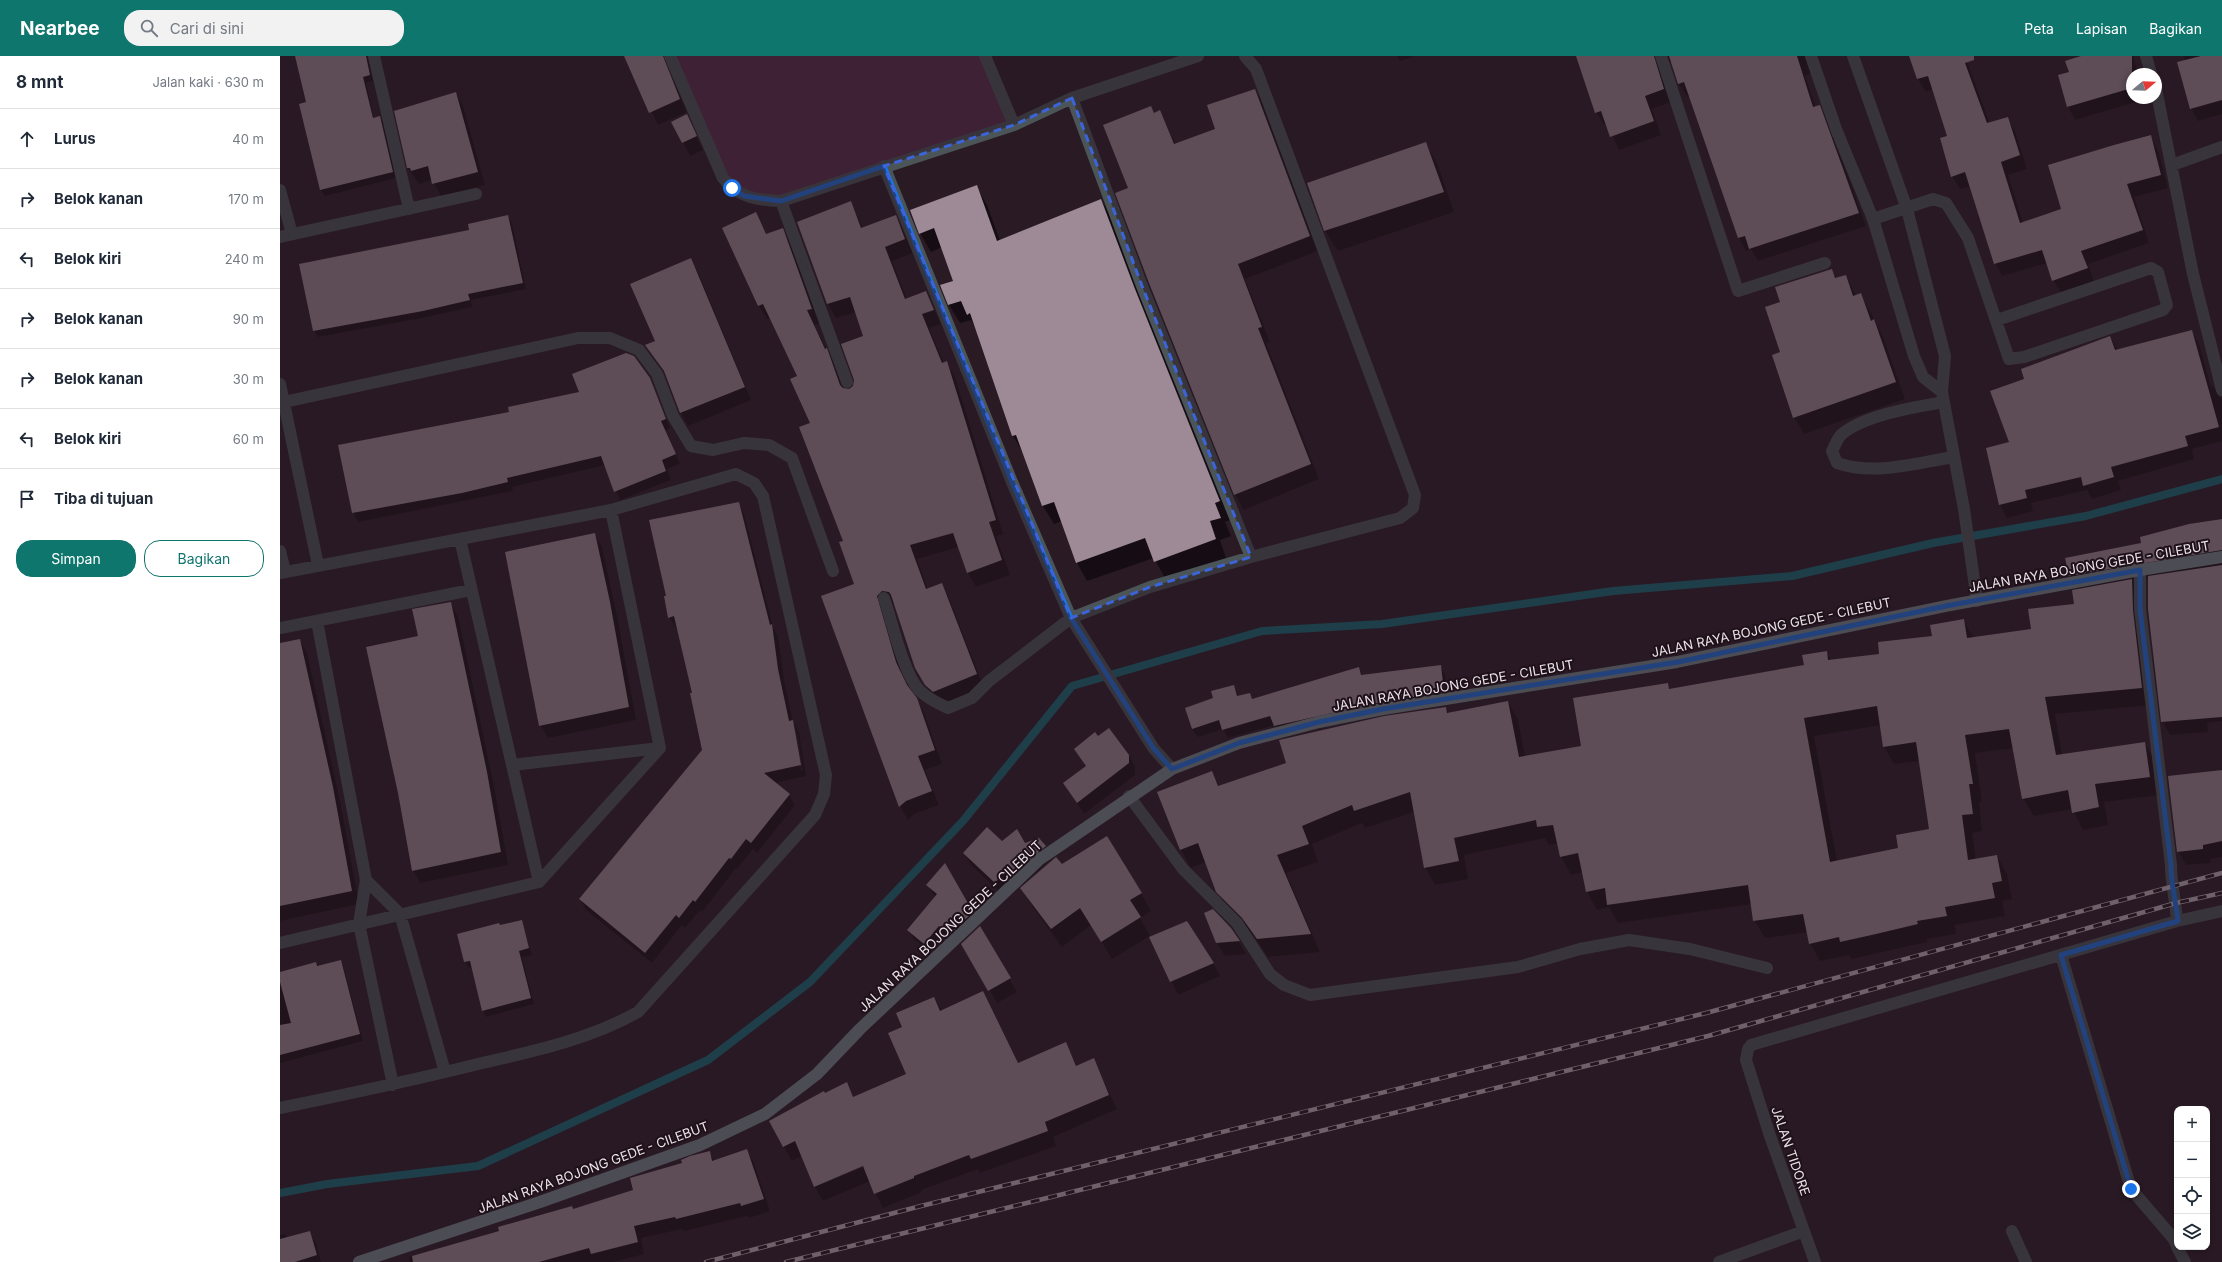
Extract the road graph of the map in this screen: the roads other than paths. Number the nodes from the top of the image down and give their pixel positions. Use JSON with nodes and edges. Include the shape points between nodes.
{"nodes":[{"id":1,"x":374,"y":56,"type":"edge"},
{"id":2,"x":670,"y":56,"type":"edge"},
{"id":3,"x":985,"y":56,"type":"edge"},
{"id":4,"x":1198,"y":56,"type":"edge"},
{"id":5,"x":1245,"y":56,"type":"edge"},
{"id":6,"x":1661,"y":56,"type":"edge"},
{"id":7,"x":1811,"y":56,"type":"edge"},
{"id":8,"x":1853,"y":56,"type":"edge"},
{"id":9,"x":2146,"y":56,"type":"edge"},
{"id":10,"x":2149,"y":68,"type":"edge"},
{"id":11,"x":1072,"y":98,"type":"junction"},
{"id":12,"x":2159,"y":104,"type":"edge"},
{"id":13,"x":1014,"y":125,"type":"junction"},
{"id":14,"x":2222,"y":147,"type":"edge"},
{"id":15,"x":2172,"y":165,"type":"junction"},
{"id":16,"x":884,"y":166,"type":"junction"},
{"id":17,"x":280,"y":190,"type":"edge"},
{"id":18,"x":476,"y":194,"type":"dead end"},
{"id":19,"x":781,"y":201,"type":"junction"},
{"id":20,"x":409,"y":209,"type":"junction"},
{"id":21,"x":1907,"y":209,"type":"junction"},
{"id":22,"x":1873,"y":219,"type":"junction"},
{"id":23,"x":292,"y":234,"type":"junction"},
{"id":24,"x":280,"y":237,"type":"edge"},
{"id":25,"x":1825,"y":263,"type":"dead end"},
{"id":26,"x":1997,"y":320,"type":"junction"},
{"id":27,"x":847,"y":382,"type":"dead end"},
{"id":28,"x":280,"y":384,"type":"edge"},
{"id":29,"x":2222,"y":390,"type":"edge"},
{"id":30,"x":1943,"y":397,"type":"junction"},
{"id":31,"x":282,"y":402,"type":"edge"},
{"id":32,"x":1954,"y":457,"type":"junction"},
{"id":33,"x":611,"y":510,"type":"junction"},
{"id":34,"x":460,"y":539,"type":"junction"},
{"id":35,"x":280,"y":551,"type":"edge"},
{"id":36,"x":1251,"y":557,"type":"junction"},
{"id":37,"x":2222,"y":557,"type":"edge"},
{"id":38,"x":318,"y":565,"type":"junction"},
{"id":39,"x":2140,"y":570,"type":"junction"},
{"id":40,"x":833,"y":571,"type":"dead end"},
{"id":41,"x":283,"y":572,"type":"edge"},
{"id":42,"x":471,"y":590,"type":"junction"},
{"id":43,"x":884,"y":598,"type":"dead end"},
{"id":44,"x":1977,"y":601,"type":"junction"},
{"id":45,"x":1071,"y":618,"type":"junction"},
{"id":46,"x":317,"y":621,"type":"junction"},
{"id":47,"x":280,"y":628,"type":"edge"},
{"id":48,"x":660,"y":748,"type":"junction"},
{"id":49,"x":512,"y":765,"type":"junction"},
{"id":50,"x":1172,"y":769,"type":"junction"},
{"id":51,"x":1129,"y":796,"type":"junction"},
{"id":52,"x":366,"y":880,"type":"junction"},
{"id":53,"x":539,"y":882,"type":"junction"},
{"id":54,"x":2222,"y":911,"type":"edge"},
{"id":55,"x":400,"y":914,"type":"junction"},
{"id":56,"x":2178,"y":921,"type":"junction"},
{"id":57,"x":359,"y":924,"type":"junction"},
{"id":58,"x":280,"y":942,"type":"edge"},
{"id":59,"x":2061,"y":955,"type":"junction"},
{"id":60,"x":1767,"y":968,"type":"dead end"},
{"id":61,"x":445,"y":1072,"type":"junction"},
{"id":62,"x":392,"y":1085,"type":"junction"},
{"id":63,"x":280,"y":1108,"type":"edge"},
{"id":64,"x":1804,"y":1231,"type":"junction"},
{"id":65,"x":2012,"y":1231,"type":"dead end"},
{"id":66,"x":2174,"y":1240,"type":"edge"},
{"id":67,"x":2179,"y":1250,"type":"edge"},
{"id":68,"x":1813,"y":1261,"type":"edge"},
{"id":69,"x":359,"y":1262,"type":"edge"},
{"id":70,"x":1719,"y":1262,"type":"edge"},
{"id":71,"x":2026,"y":1262,"type":"edge"},
{"id":72,"x":2185,"y":1262,"type":"edge"}],
"edges":[{"from":1,"to":20,"type":"street"},
{"from":2,"to":19,"type":"street","via":[[723,178],[744,196]]},
{"from":3,"to":13,"type":"street"},
{"from":4,"to":11,"type":"street"},
{"from":5,"to":36,"type":"street","via":[[1256,69],[1415,495],[1413,508],[1400,518]]},
{"from":6,"to":25,"type":"street","via":[[1738,291]]},
{"from":7,"to":22,"type":"street","via":[[1836,129]]},
{"from":8,"to":21,"type":"street"},
{"from":9,"to":10,"type":"street"},
{"from":11,"to":13,"type":"street"},
{"from":11,"to":36,"type":"street","via":[[1142,286]]},
{"from":12,"to":15,"type":"street"},
{"from":13,"to":16,"type":"street"},
{"from":14,"to":15,"type":"street"},
{"from":15,"to":29,"type":"street","via":[[2192,274]]},
{"from":16,"to":19,"type":"street"},
{"from":16,"to":45,"type":"street","via":[[1012,482]]},
{"from":17,"to":23,"type":"street"},
{"from":18,"to":20,"type":"street"},
{"from":19,"to":27,"type":"street"},
{"from":20,"to":23,"type":"street"},
{"from":21,"to":22,"type":"street"},
{"from":21,"to":26,"type":"street","via":[[1933,199],[1946,203],[1968,238]]},
{"from":21,"to":30,"type":"street","via":[[1945,356]]},
{"from":22,"to":30,"type":"street","via":[[1922,377]]},
{"from":23,"to":24,"type":"street"},
{"from":26,"to":26,"type":"street","via":[[2151,268],[2158,272],[2167,305],[2163,310],[2014,359],[2009,359]]},
{"from":28,"to":31,"type":"street"},
{"from":30,"to":32,"type":"street"},
{"from":30,"to":32,"type":"street","via":[[1856,425],[1841,436],[1832,451],[1837,463],[1854,469],[1893,468]]},
{"from":31,"to":38,"type":"street"},
{"from":31,"to":40,"type":"street","via":[[578,338],[610,338],[639,350],[657,374],[673,416],[691,446],[713,450],[744,443],[769,445],[792,458]]},
{"from":32,"to":44,"type":"street"},
{"from":33,"to":34,"type":"street"},
{"from":33,"to":48,"type":"street"},
{"from":33,"to":61,"type":"street","via":[[736,474],[754,482],[763,496],[826,775],[824,794],[815,815],[638,1012],[620,1022],[577,1038]]},
{"from":34,"to":38,"type":"street"},
{"from":34,"to":42,"type":"street"},
{"from":35,"to":41,"type":"street"},
{"from":36,"to":45,"type":"street","via":[[1150,587]]},
{"from":37,"to":39,"type":"main road","name":"JALAN RAYA BOJONG GEDE - CILEBUT"},
{"from":38,"to":41,"type":"street"},
{"from":39,"to":44,"type":"main road","name":"JALAN RAYA BOJONG GEDE - CILEBUT"},
{"from":39,"to":56,"type":"street","via":[[2140,609],[2171,865],[2171,886]]},
{"from":42,"to":46,"type":"street"},
{"from":42,"to":49,"type":"street"},
{"from":43,"to":45,"type":"street","via":[[909,675],[919,690],[948,708],[972,698]]},
{"from":44,"to":50,"type":"main road","name":"JALAN RAYA BOJONG GEDE - CILEBUT","via":[[1678,662],[1383,709],[1319,722],[1239,743]]},
{"from":45,"to":50,"type":"street","via":[[1154,749]]},
{"from":46,"to":47,"type":"street"},
{"from":46,"to":52,"type":"street"},
{"from":48,"to":49,"type":"street"},
{"from":48,"to":53,"type":"street"},
{"from":49,"to":53,"type":"street"},
{"from":50,"to":51,"type":"main road","name":"JALAN RAYA BOJONG GEDE - CILEBUT"},
{"from":51,"to":60,"type":"street","via":[[1183,870],[1237,923],[1270,974],[1284,985],[1310,995],[1518,967],[1580,949],[1629,940],[1690,948]]},
{"from":51,"to":69,"type":"main road","name":"JALAN RAYA BOJONG GEDE - CILEBUT","via":[[1040,858],[860,1029],[817,1074],[765,1114],[700,1145]]},
{"from":52,"to":55,"type":"street"},
{"from":52,"to":57,"type":"street"},
{"from":53,"to":55,"type":"street"},
{"from":54,"to":56,"type":"street"},
{"from":55,"to":57,"type":"street"},
{"from":55,"to":61,"type":"street"},
{"from":56,"to":59,"type":"street"},
{"from":57,"to":58,"type":"street"},
{"from":57,"to":62,"type":"street"},
{"from":59,"to":64,"type":"street","name":"JALAN TIDORE","via":[[1754,1044],[1748,1049],[1746,1060]]},
{"from":59,"to":66,"type":"street","via":[[2131,1189]]},
{"from":61,"to":62,"type":"street"},
{"from":62,"to":63,"type":"street"},
{"from":64,"to":68,"type":"street","name":"JALAN TIDORE"},
{"from":64,"to":70,"type":"street"},
{"from":65,"to":71,"type":"street"},
{"from":67,"to":72,"type":"street"}]}
